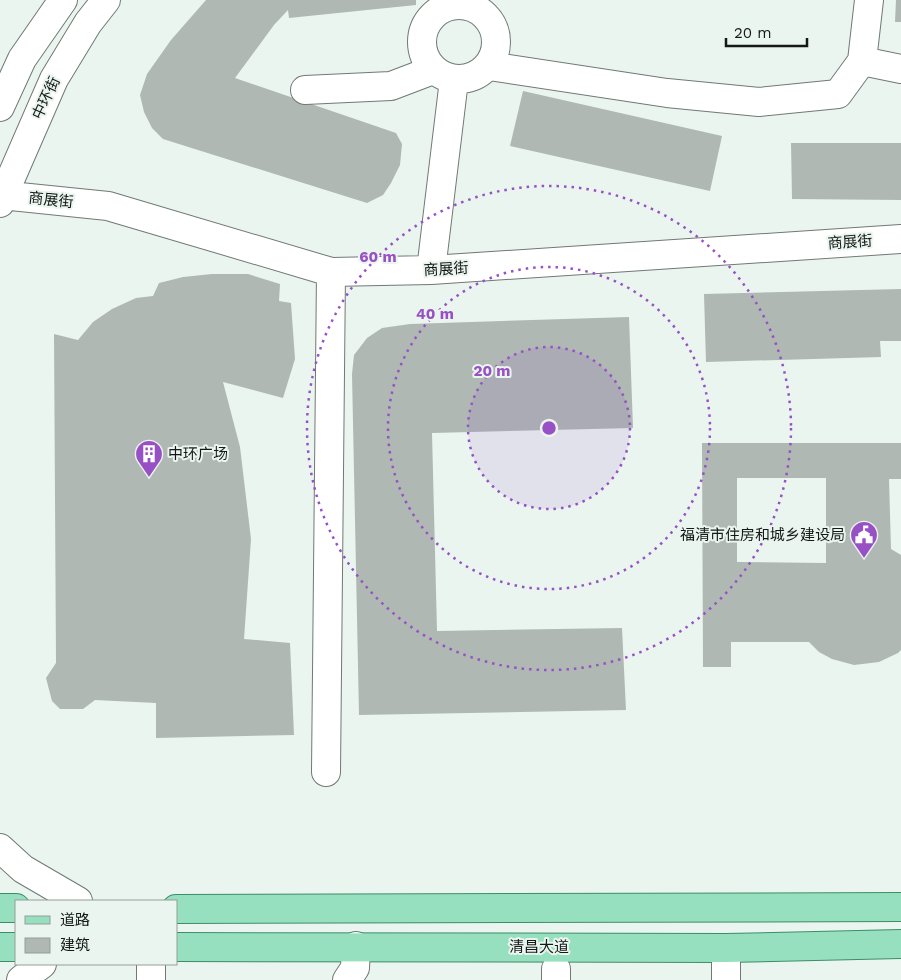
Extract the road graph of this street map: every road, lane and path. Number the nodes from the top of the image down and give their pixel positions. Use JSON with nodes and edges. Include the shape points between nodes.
{"nodes":[{"id":1,"x":63,"y":0,"type":"edge"},
{"id":2,"x":106,"y":0,"type":"edge"},
{"id":3,"x":869,"y":0,"type":"edge"},
{"id":4,"x":443,"y":4,"type":"edge"},
{"id":5,"x":862,"y":61,"type":"junction"},
{"id":6,"x":489,"y":66,"type":"junction"},
{"id":7,"x":901,"y":69,"type":"edge"},
{"id":8,"x":444,"y":75,"type":"junction"},
{"id":9,"x":306,"y":90,"type":"dead end"},
{"id":10,"x":0,"y":107,"type":"edge"},
{"id":11,"x":1,"y":198,"type":"edge"},
{"id":12,"x":901,"y":239,"type":"edge"},
{"id":13,"x":431,"y":270,"type":"junction"},
{"id":14,"x":330,"y":272,"type":"junction"},
{"id":15,"x":326,"y":772,"type":"dead end"},
{"id":16,"x":0,"y":848,"type":"edge"},
{"id":17,"x":76,"y":900,"type":"edge"},
{"id":18,"x":901,"y":907,"type":"edge"},
{"id":19,"x":0,"y":908,"type":"edge"},
{"id":20,"x":15,"y":908,"type":"edge"},
{"id":21,"x":178,"y":909,"type":"edge"},
{"id":22,"x":901,"y":944,"type":"edge"},
{"id":23,"x":0,"y":947,"type":"edge"},
{"id":24,"x":15,"y":947,"type":"edge"},
{"id":25,"x":178,"y":947,"type":"edge"},
{"id":26,"x":726,"y":948,"type":"junction"},
{"id":27,"x":41,"y":965,"type":"edge"},
{"id":28,"x":151,"y":965,"type":"edge"},
{"id":29,"x":356,"y":968,"type":"edge"},
{"id":30,"x":21,"y":980,"type":"edge"},
{"id":31,"x":151,"y":980,"type":"edge"},
{"id":32,"x":726,"y":980,"type":"edge"}],
"edges":[{"from":1,"to":10,"type":"street","via":[[22,59]]},
{"from":2,"to":11,"type":"street","name":"中环街","via":[[54,79]]},
{"from":3,"to":5,"type":"street"},
{"from":4,"to":6,"type":"street","via":[[477,9],[488,18],[497,42]]},
{"from":4,"to":8,"type":"street","via":[[425,25],[421,49],[426,60]]},
{"from":5,"to":6,"type":"street","via":[[838,94],[759,102],[667,94]]},
{"from":5,"to":7,"type":"street"},
{"from":6,"to":8,"type":"street","via":[[467,79]]},
{"from":8,"to":9,"type":"street","via":[[391,86]]},
{"from":8,"to":13,"type":"street"},
{"from":11,"to":14,"type":"street","name":"商展街","via":[[108,206]]},
{"from":12,"to":13,"type":"street","name":"商展街"},
{"from":13,"to":14,"type":"street","name":"商展街"},
{"from":14,"to":15,"type":"street"},
{"from":16,"to":17,"type":"street","via":[[23,869]]},
{"from":18,"to":21,"type":"main road"},
{"from":19,"to":20,"type":"main road"},
{"from":22,"to":26,"type":"main road","name":"清昌大道"},
{"from":23,"to":24,"type":"main road"},
{"from":25,"to":29,"type":"main road","name":"清昌大道"},
{"from":26,"to":29,"type":"main road","name":"清昌大道"},
{"from":26,"to":32,"type":"street"},
{"from":27,"to":30,"type":"street"},
{"from":28,"to":31,"type":"street"}]}
